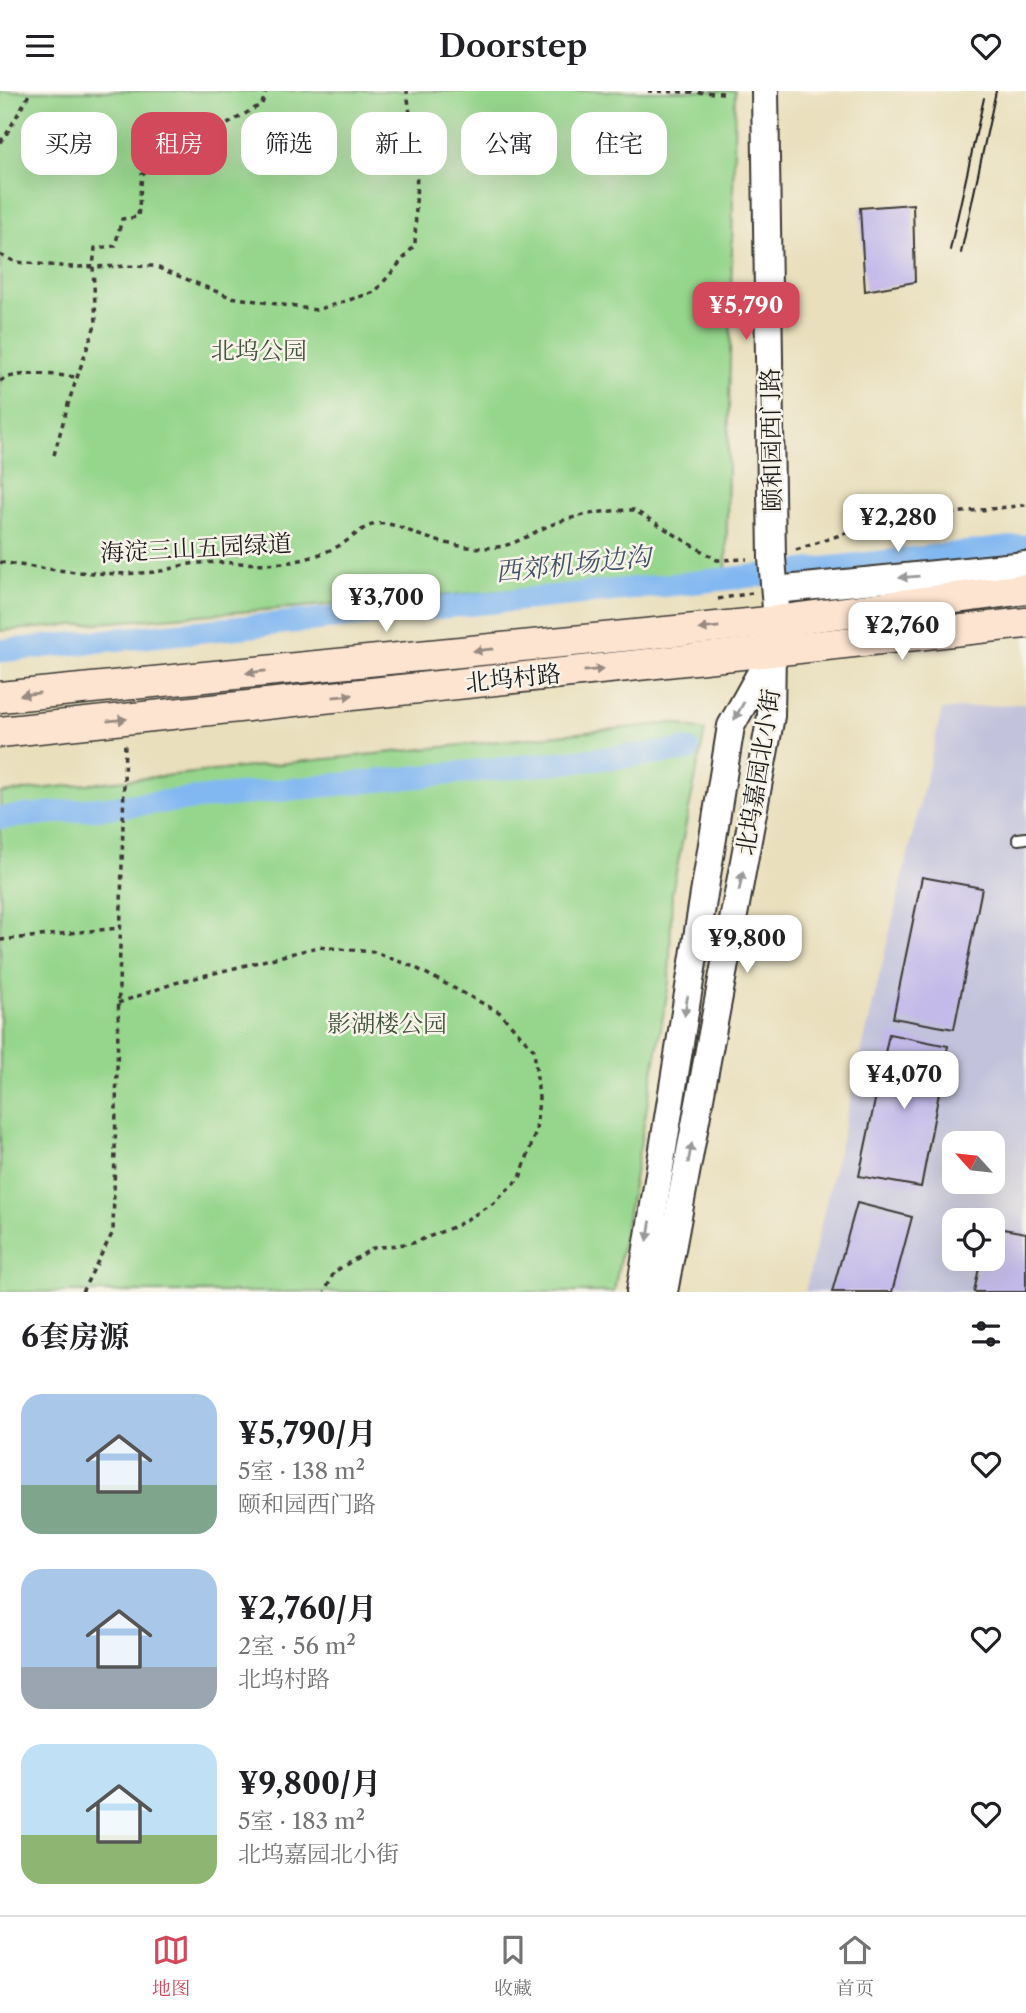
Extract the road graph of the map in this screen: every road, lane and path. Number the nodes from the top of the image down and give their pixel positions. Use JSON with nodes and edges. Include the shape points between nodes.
{"nodes":[{"id":1,"x":31,"y":91,"type":"edge"},
{"id":2,"x":266,"y":91,"type":"edge"},
{"id":3,"x":407,"y":91,"type":"edge"},
{"id":4,"x":648,"y":91,"type":"edge"},
{"id":5,"x":765,"y":91,"type":"edge"},
{"id":6,"x":726,"y":93,"type":"dead end"},
{"id":7,"x":0,"y":142,"type":"edge"},
{"id":8,"x":0,"y":255,"type":"edge"},
{"id":9,"x":93,"y":267,"type":"junction"},
{"id":10,"x":78,"y":377,"type":"junction"},
{"id":11,"x":0,"y":381,"type":"edge"},
{"id":12,"x":54,"y":455,"type":"dead end"},
{"id":13,"x":1026,"y":505,"type":"edge"},
{"id":14,"x":772,"y":558,"type":"junction"},
{"id":15,"x":0,"y":562,"type":"edge"},
{"id":16,"x":1026,"y":565,"type":"edge"},
{"id":17,"x":1026,"y":589,"type":"edge"},
{"id":18,"x":775,"y":590,"type":"junction"},
{"id":19,"x":777,"y":621,"type":"junction"},
{"id":20,"x":1026,"y":623,"type":"edge"},
{"id":21,"x":772,"y":651,"type":"junction"},
{"id":22,"x":0,"y":697,"type":"edge"},
{"id":23,"x":126,"y":719,"type":"junction"},
{"id":24,"x":0,"y":732,"type":"edge"},
{"id":25,"x":120,"y":928,"type":"junction"},
{"id":26,"x":0,"y":940,"type":"edge"},
{"id":27,"x":118,"y":1003,"type":"junction"},
{"id":28,"x":82,"y":1292,"type":"edge"},
{"id":29,"x":325,"y":1292,"type":"edge"},
{"id":30,"x":640,"y":1292,"type":"edge"},
{"id":31,"x":664,"y":1292,"type":"edge"}],
"edges":[{"from":1,"to":7,"type":"path"},
{"from":2,"to":9,"type":"path","via":[[262,104],[142,174],[138,217],[122,219],[115,246],[95,248]]},
{"from":3,"to":9,"type":"path","via":[[417,167],[415,245],[375,292],[316,310],[230,297],[154,266]]},
{"from":4,"to":6,"type":"path"},
{"from":5,"to":14,"type":"street","name":"颐和园西门路"},
{"from":8,"to":9,"type":"path","via":[[16,262]]},
{"from":9,"to":10,"type":"path","via":[[96,322]]},
{"from":10,"to":11,"type":"path","via":[[6,377]]},
{"from":10,"to":12,"type":"path"},
{"from":13,"to":14,"type":"path","name":"海淀三山五园绿道","via":[[881,521]]},
{"from":14,"to":15,"type":"path","name":"海淀三山五园绿道","via":[[717,559],[634,510],[619,510],[569,519],[500,547],[449,544],[380,523],[335,547],[288,562],[190,564],[122,574],[44,570]]},
{"from":14,"to":18,"type":"street","name":"颐和园西门路"},
{"from":16,"to":18,"type":"street","one_way":true},
{"from":17,"to":19,"type":"main road","name":"北坞村路"},
{"from":18,"to":19,"type":"street","name":"颐和园西门路"},
{"from":19,"to":21,"type":"street","name":"颐和园西门路"},
{"from":19,"to":22,"type":"main road","name":"北坞村路","one_way":true},
{"from":20,"to":21,"type":"main road","name":"北坞村路"},
{"from":23,"to":21,"type":"main road","name":"北坞村路","one_way":true},
{"from":21,"to":30,"type":"street","name":"北坞嘉园北小街","one_way":true,"via":[[731,726]]},
{"from":31,"to":21,"type":"street","name":"北坞嘉园北小街","one_way":true,"via":[[771,716]]},
{"from":24,"to":23,"type":"main road","name":"北坞村路","one_way":true},
{"from":23,"to":25,"type":"path"},
{"from":25,"to":26,"type":"path"},
{"from":25,"to":27,"type":"path"},
{"from":27,"to":28,"type":"path","via":[[114,1233]]},
{"from":27,"to":29,"type":"path","via":[[174,983],[318,947],[374,951],[499,1012],[534,1050],[536,1131],[520,1178],[494,1203],[456,1226],[413,1243],[373,1248],[334,1272]]}]}
